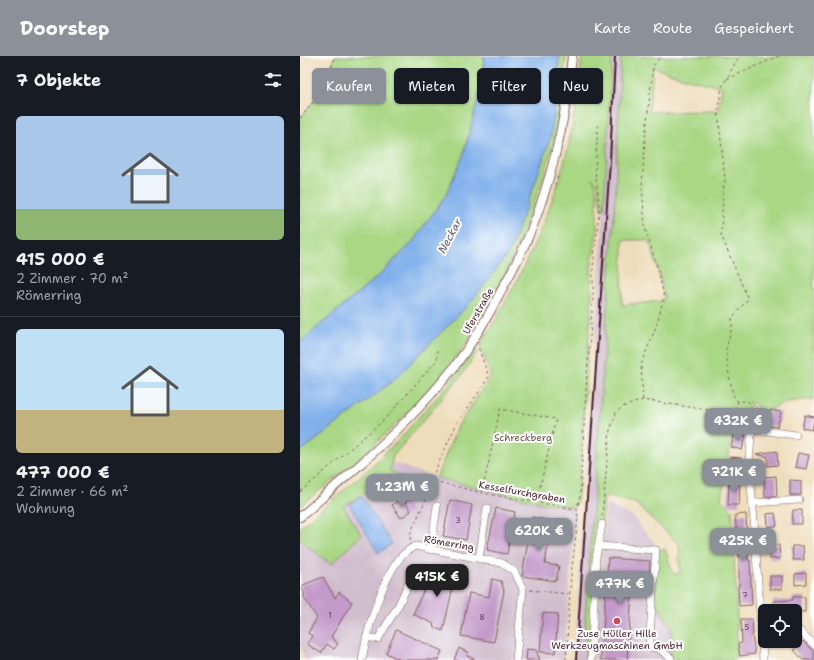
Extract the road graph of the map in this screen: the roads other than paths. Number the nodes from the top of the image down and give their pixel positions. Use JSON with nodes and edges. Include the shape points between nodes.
{"nodes":[{"id":1,"x":572,"y":56,"type":"edge"},
{"id":2,"x":753,"y":410,"type":"road end"},
{"id":3,"x":752,"y":429,"type":"junction"},
{"id":4,"x":796,"y":435,"type":"dead end"},
{"id":5,"x":799,"y":500,"type":"dead end"},
{"id":6,"x":752,"y":503,"type":"junction"},
{"id":7,"x":437,"y":506,"type":"dead end"},
{"id":8,"x":487,"y":508,"type":"dead end"},
{"id":9,"x":300,"y":517,"type":"edge"},
{"id":10,"x":602,"y":524,"type":"road end"},
{"id":11,"x":598,"y":546,"type":"junction"},
{"id":12,"x":431,"y":550,"type":"junction"},
{"id":13,"x":479,"y":558,"type":"junction"},
{"id":14,"x":408,"y":583,"type":"dead end"},
{"id":15,"x":802,"y":633,"type":"edge"},
{"id":16,"x":366,"y":637,"type":"junction"},
{"id":17,"x":814,"y":645,"type":"edge"},
{"id":18,"x":362,"y":660,"type":"edge"},
{"id":19,"x":516,"y":660,"type":"edge"},
{"id":20,"x":591,"y":660,"type":"edge"},
{"id":21,"x":671,"y":660,"type":"edge"},
{"id":22,"x":763,"y":660,"type":"edge"}],
"edges":[{"from":1,"to":9,"type":"main road","name":"Uferstraße","via":[[562,128],[538,213],[518,260],[474,340],[436,390],[411,417]]},
{"from":2,"to":3,"type":"street"},
{"from":3,"to":4,"type":"street"},
{"from":3,"to":6,"type":"street","via":[[749,463]]},
{"from":5,"to":6,"type":"street"},
{"from":6,"to":22,"type":"street"},
{"from":7,"to":12,"type":"street"},
{"from":8,"to":13,"type":"street"},
{"from":10,"to":11,"type":"street"},
{"from":11,"to":20,"type":"street"},
{"from":11,"to":21,"type":"street","via":[[656,550],[649,647],[658,648]]},
{"from":12,"to":13,"type":"street","name":"Römerring"},
{"from":12,"to":16,"type":"street","name":"Römerring","via":[[415,546],[401,556],[376,606]]},
{"from":13,"to":19,"type":"street","name":"Römerring","via":[[502,563],[514,571],[523,589]]},
{"from":14,"to":16,"type":"street","via":[[398,606],[378,639]]},
{"from":15,"to":17,"type":"street"},
{"from":16,"to":18,"type":"street","name":"Römerring"}]}
